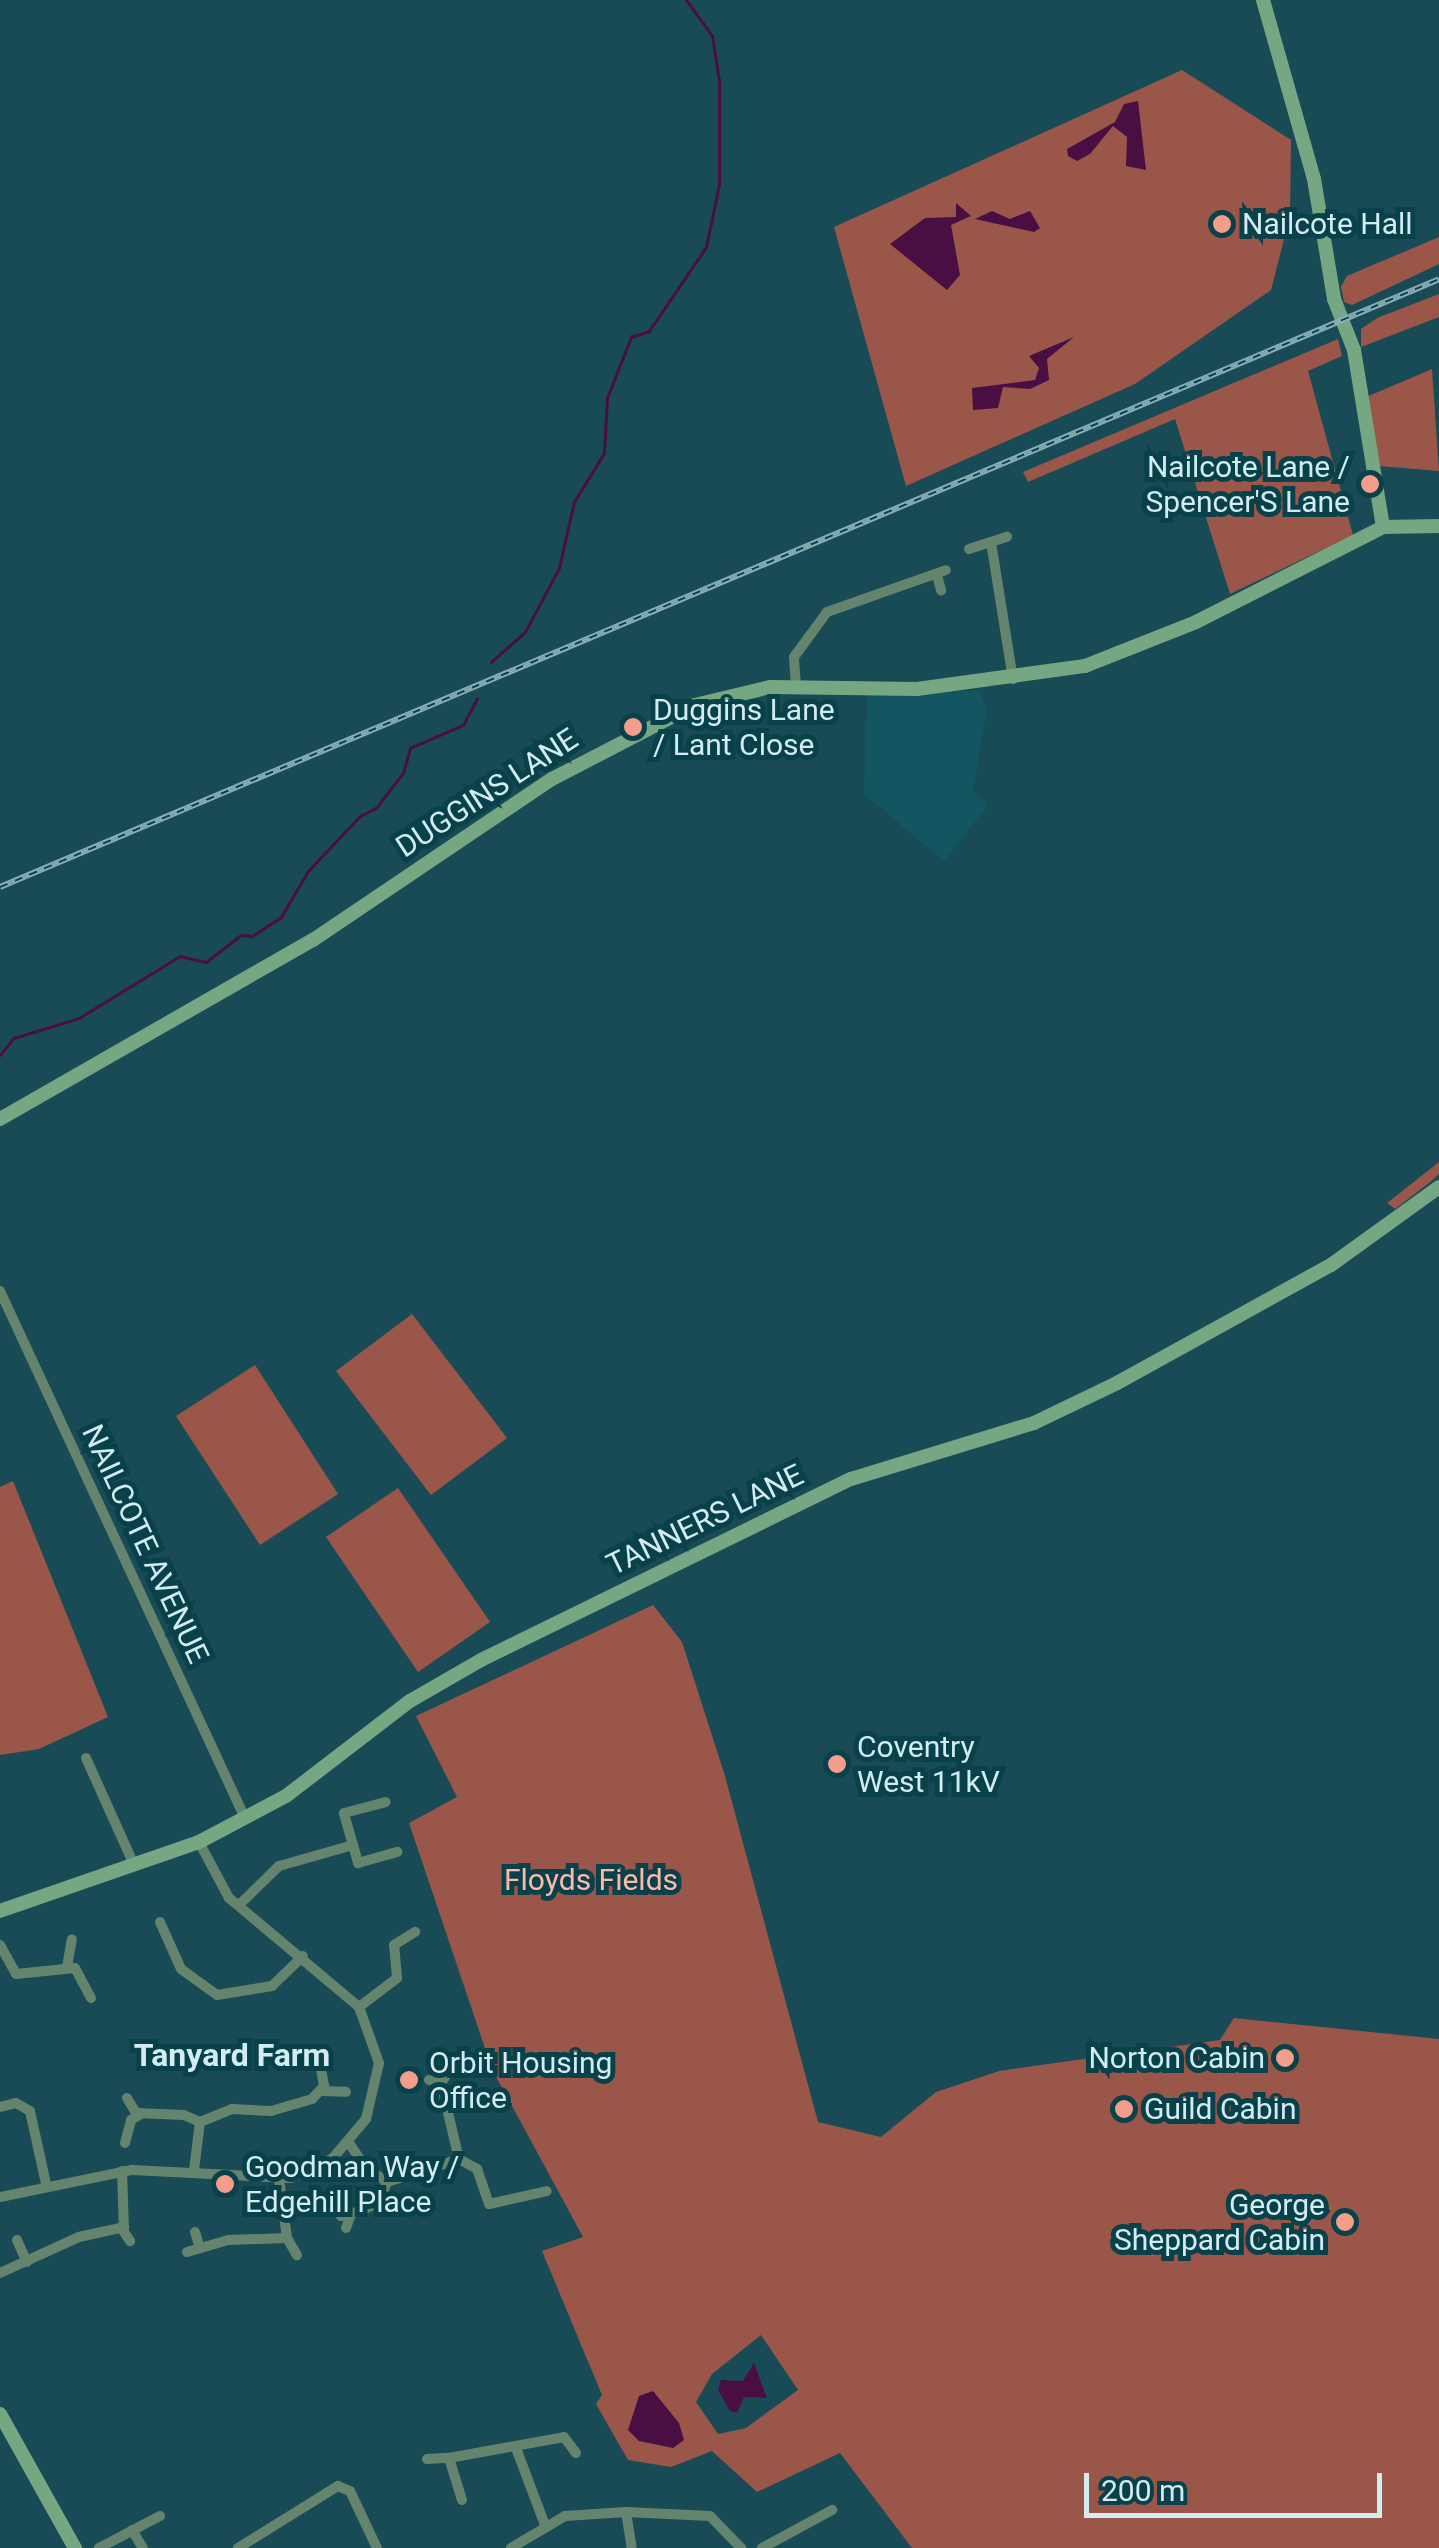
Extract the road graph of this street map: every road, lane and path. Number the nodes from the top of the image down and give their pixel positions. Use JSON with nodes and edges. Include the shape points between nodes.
{"nodes":[{"id":1,"x":1262,"y":0,"type":"edge"},
{"id":2,"x":1439,"y":526,"type":"edge"},
{"id":3,"x":1384,"y":527,"type":"junction"},
{"id":4,"x":1008,"y":536,"type":"dead end"},
{"id":5,"x":990,"y":542,"type":"junction"},
{"id":6,"x":970,"y":548,"type":"dead end"},
{"id":7,"x":941,"y":590,"type":"dead end"},
{"id":8,"x":1013,"y":680,"type":"junction"},
{"id":9,"x":796,"y":687,"type":"junction"},
{"id":10,"x":0,"y":1119,"type":"edge"},
{"id":11,"x":1439,"y":1187,"type":"edge"},
{"id":12,"x":0,"y":1292,"type":"edge"},
{"id":13,"x":86,"y":1758,"type":"dead end"},
{"id":14,"x":386,"y":1802,"type":"dead end"},
{"id":15,"x":245,"y":1818,"type":"junction"},
{"id":16,"x":199,"y":1842,"type":"junction"},
{"id":17,"x":352,"y":1845,"type":"junction"},
{"id":18,"x":397,"y":1852,"type":"dead end"},
{"id":19,"x":134,"y":1865,"type":"junction"},
{"id":20,"x":239,"y":1905,"type":"junction"},
{"id":21,"x":0,"y":1912,"type":"edge"},
{"id":22,"x":160,"y":1922,"type":"dead end"},
{"id":23,"x":415,"y":1932,"type":"dead end"},
{"id":24,"x":72,"y":1939,"type":"dead end"},
{"id":25,"x":0,"y":1945,"type":"edge"},
{"id":26,"x":379,"y":1947,"type":"dead end"},
{"id":27,"x":394,"y":1948,"type":"junction"},
{"id":28,"x":303,"y":1956,"type":"junction"},
{"id":29,"x":67,"y":1967,"type":"junction"},
{"id":30,"x":10,"y":1970,"type":"junction"},
{"id":31,"x":0,"y":1980,"type":"edge"},
{"id":32,"x":91,"y":1998,"type":"dead end"},
{"id":33,"x":359,"y":2007,"type":"junction"},
{"id":34,"x":471,"y":2064,"type":"dead end"},
{"id":35,"x":321,"y":2069,"type":"dead end"},
{"id":36,"x":428,"y":2080,"type":"dead end"},
{"id":37,"x":442,"y":2083,"type":"junction"},
{"id":38,"x":323,"y":2091,"type":"junction"},
{"id":39,"x":346,"y":2092,"type":"dead end"},
{"id":40,"x":127,"y":2098,"type":"dead end"},
{"id":41,"x":0,"y":2107,"type":"edge"},
{"id":42,"x":141,"y":2114,"type":"junction"},
{"id":43,"x":200,"y":2122,"type":"junction"},
{"id":44,"x":125,"y":2143,"type":"dead end"},
{"id":45,"x":349,"y":2143,"type":"junction"},
{"id":46,"x":459,"y":2160,"type":"junction"},
{"id":47,"x":194,"y":2170,"type":"junction"},
{"id":48,"x":122,"y":2171,"type":"junction"},
{"id":49,"x":279,"y":2180,"type":"junction"},
{"id":50,"x":387,"y":2182,"type":"junction"},
{"id":51,"x":46,"y":2184,"type":"junction"},
{"id":52,"x":547,"y":2191,"type":"dead end"},
{"id":53,"x":0,"y":2197,"type":"edge"},
{"id":54,"x":335,"y":2204,"type":"dead end"},
{"id":55,"x":351,"y":2214,"type":"junction"},
{"id":56,"x":124,"y":2227,"type":"junction"},
{"id":57,"x":346,"y":2228,"type":"dead end"},
{"id":58,"x":195,"y":2232,"type":"dead end"},
{"id":59,"x":288,"y":2238,"type":"junction"},
{"id":60,"x":17,"y":2240,"type":"dead end"},
{"id":61,"x":130,"y":2241,"type":"dead end"},
{"id":62,"x":200,"y":2248,"type":"junction"},
{"id":63,"x":187,"y":2252,"type":"dead end"},
{"id":64,"x":296,"y":2255,"type":"dead end"},
{"id":65,"x":27,"y":2262,"type":"junction"},
{"id":66,"x":0,"y":2273,"type":"edge"},
{"id":67,"x":0,"y":2414,"type":"edge"},
{"id":68,"x":516,"y":2448,"type":"junction"},
{"id":69,"x":576,"y":2453,"type":"dead end"},
{"id":70,"x":449,"y":2458,"type":"junction"},
{"id":71,"x":427,"y":2460,"type":"dead end"},
{"id":72,"x":462,"y":2500,"type":"dead end"},
{"id":73,"x":832,"y":2510,"type":"dead end"},
{"id":74,"x":626,"y":2512,"type":"junction"},
{"id":75,"x":160,"y":2516,"type":"dead end"},
{"id":76,"x":545,"y":2525,"type":"junction"},
{"id":77,"x":132,"y":2530,"type":"junction"},
{"id":78,"x":75,"y":2548,"type":"edge"},
{"id":79,"x":99,"y":2548,"type":"edge"},
{"id":80,"x":143,"y":2548,"type":"edge"},
{"id":81,"x":238,"y":2548,"type":"edge"},
{"id":82,"x":377,"y":2548,"type":"edge"},
{"id":83,"x":511,"y":2548,"type":"edge"},
{"id":84,"x":632,"y":2548,"type":"edge"},
{"id":85,"x":741,"y":2548,"type":"edge"},
{"id":86,"x":762,"y":2548,"type":"edge"}],
"edges":[{"from":1,"to":3,"type":"main road","via":[[1314,179]]},
{"from":2,"to":3,"type":"main road"},
{"from":3,"to":8,"type":"main road","name":"DUGGINS LANE","via":[[1105,661]]},
{"from":4,"to":5,"type":"street"},
{"from":5,"to":6,"type":"street"},
{"from":5,"to":8,"type":"street"},
{"from":7,"to":9,"type":"street","via":[[941,572],[827,612],[794,657]]},
{"from":8,"to":9,"type":"main road","name":"DUGGINS LANE","via":[[917,689]]},
{"from":9,"to":10,"type":"main road","name":"DUGGINS LANE","via":[[722,695],[632,735],[552,779],[313,940]]},
{"from":11,"to":15,"type":"main road","name":"TANNERS LANE","via":[[1330,1264],[1060,1412],[851,1479],[481,1660]]},
{"from":12,"to":15,"type":"street","name":"NAILCOTE AVENUE"},
{"from":13,"to":19,"type":"street"},
{"from":14,"to":17,"type":"street","via":[[344,1813]]},
{"from":15,"to":16,"type":"main road","name":"TANNERS LANE"},
{"from":16,"to":19,"type":"main road","name":"TANNERS LANE"},
{"from":16,"to":20,"type":"street"},
{"from":17,"to":18,"type":"street","via":[[358,1863]]},
{"from":17,"to":20,"type":"street","via":[[278,1866]]},
{"from":19,"to":21,"type":"main road","name":"TANNERS LANE"},
{"from":20,"to":28,"type":"street"},
{"from":22,"to":28,"type":"street","via":[[172,1925],[181,1969],[217,1995],[272,1986]]},
{"from":23,"to":27,"type":"street"},
{"from":24,"to":29,"type":"street"},
{"from":25,"to":30,"type":"street"},
{"from":26,"to":27,"type":"street"},
{"from":27,"to":33,"type":"street","via":[[396,1978]]},
{"from":28,"to":33,"type":"street"},
{"from":29,"to":30,"type":"street","via":[[26,1977]]},
{"from":29,"to":32,"type":"street","via":[[82,1974]]},
{"from":30,"to":31,"type":"street"},
{"from":33,"to":45,"type":"street","via":[[378,2063],[370,2110]]},
{"from":34,"to":37,"type":"street","via":[[447,2072]]},
{"from":35,"to":38,"type":"street"},
{"from":36,"to":37,"type":"street"},
{"from":37,"to":46,"type":"street"},
{"from":38,"to":39,"type":"street"},
{"from":38,"to":43,"type":"street","via":[[271,2110],[232,2110]]},
{"from":40,"to":42,"type":"street"},
{"from":41,"to":51,"type":"street","via":[[16,2103],[30,2112]]},
{"from":42,"to":43,"type":"street","via":[[184,2114]]},
{"from":42,"to":44,"type":"street","via":[[130,2120]]},
{"from":43,"to":47,"type":"street"},
{"from":45,"to":49,"type":"street","via":[[323,2165]]},
{"from":45,"to":50,"type":"street","via":[[365,2167]]},
{"from":46,"to":50,"type":"street"},
{"from":46,"to":52,"type":"street","via":[[477,2169],[489,2204]]},
{"from":47,"to":48,"type":"street"},
{"from":47,"to":49,"type":"street"},
{"from":48,"to":51,"type":"street"},
{"from":48,"to":56,"type":"street"},
{"from":49,"to":59,"type":"street"},
{"from":50,"to":55,"type":"street","via":[[380,2203]]},
{"from":51,"to":53,"type":"street"},
{"from":54,"to":55,"type":"street","via":[[341,2216]]},
{"from":55,"to":57,"type":"street"},
{"from":56,"to":61,"type":"street"},
{"from":56,"to":65,"type":"street"},
{"from":58,"to":62,"type":"street"},
{"from":59,"to":62,"type":"street"},
{"from":59,"to":64,"type":"street"},
{"from":60,"to":65,"type":"street"},
{"from":62,"to":63,"type":"street"},
{"from":65,"to":66,"type":"street"},
{"from":67,"to":78,"type":"main road"},
{"from":68,"to":69,"type":"street","via":[[564,2437]]},
{"from":68,"to":70,"type":"street"},
{"from":68,"to":76,"type":"street"},
{"from":70,"to":71,"type":"street"},
{"from":70,"to":72,"type":"street"},
{"from":73,"to":86,"type":"street"},
{"from":74,"to":76,"type":"street","via":[[576,2514]]},
{"from":74,"to":84,"type":"street"},
{"from":74,"to":85,"type":"street","via":[[710,2516]]},
{"from":75,"to":77,"type":"street"},
{"from":76,"to":83,"type":"street"},
{"from":77,"to":79,"type":"street"},
{"from":77,"to":80,"type":"street"},
{"from":81,"to":82,"type":"street","via":[[338,2486],[350,2492]]}]}
